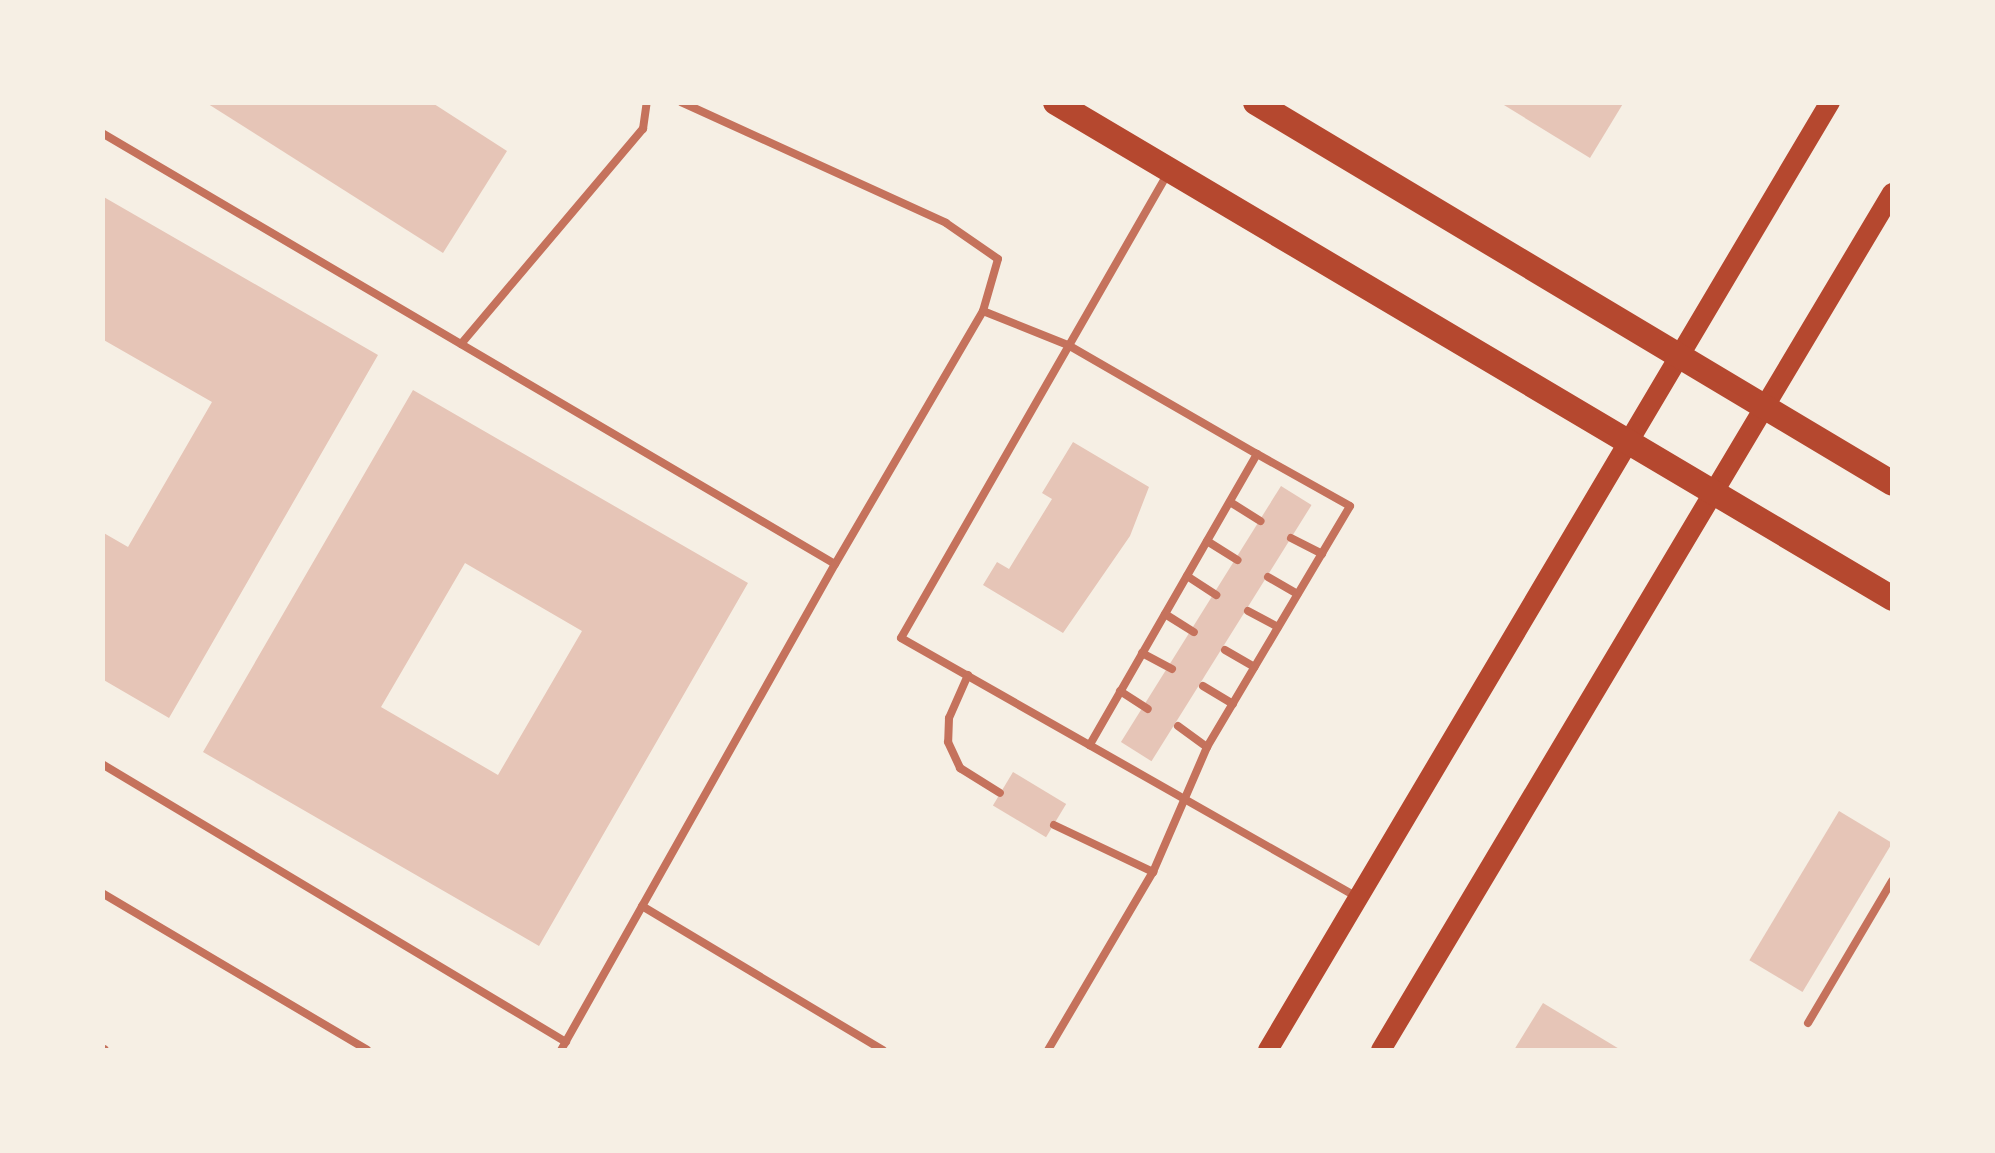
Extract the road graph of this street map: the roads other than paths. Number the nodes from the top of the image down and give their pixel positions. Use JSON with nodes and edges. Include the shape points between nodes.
{"nodes":[{"id":1,"x":648,"y":102,"type":"edge"},
{"id":2,"x":681,"y":102,"type":"edge"},
{"id":3,"x":1055,"y":102,"type":"edge"},
{"id":4,"x":1255,"y":102,"type":"edge"},
{"id":5,"x":1830,"y":102,"type":"edge"},
{"id":6,"x":102,"y":133,"type":"edge"},
{"id":7,"x":1170,"y":170,"type":"junction"},
{"id":8,"x":1892,"y":193,"type":"edge"},
{"id":9,"x":983,"y":311,"type":"junction"},
{"id":10,"x":461,"y":344,"type":"junction"},
{"id":11,"x":1068,"y":345,"type":"junction"},
{"id":12,"x":1679,"y":356,"type":"junction"},
{"id":13,"x":1766,"y":408,"type":"junction"},
{"id":14,"x":1629,"y":442,"type":"junction"},
{"id":15,"x":1257,"y":454,"type":"junction"},
{"id":16,"x":1892,"y":482,"type":"edge"},
{"id":17,"x":1714,"y":494,"type":"junction"},
{"id":18,"x":1230,"y":502,"type":"junction"},
{"id":19,"x":1261,"y":521,"type":"dead end"},
{"id":20,"x":1290,"y":538,"type":"dead end"},
{"id":21,"x":1207,"y":541,"type":"junction"},
{"id":22,"x":1322,"y":554,"type":"junction"},
{"id":23,"x":1238,"y":560,"type":"dead end"},
{"id":24,"x":834,"y":564,"type":"junction"},
{"id":25,"x":1187,"y":576,"type":"junction"},
{"id":26,"x":1268,"y":577,"type":"dead end"},
{"id":27,"x":1298,"y":594,"type":"junction"},
{"id":28,"x":1216,"y":595,"type":"dead end"},
{"id":29,"x":1892,"y":598,"type":"edge"},
{"id":30,"x":1248,"y":612,"type":"dead end"},
{"id":31,"x":1166,"y":614,"type":"junction"},
{"id":32,"x":1278,"y":627,"type":"junction"},
{"id":33,"x":1194,"y":632,"type":"dead end"},
{"id":34,"x":1224,"y":650,"type":"dead end"},
{"id":35,"x":1142,"y":653,"type":"junction"},
{"id":36,"x":1255,"y":668,"type":"junction"},
{"id":37,"x":1172,"y":669,"type":"dead end"},
{"id":38,"x":968,"y":675,"type":"junction"},
{"id":39,"x":1202,"y":686,"type":"dead end"},
{"id":40,"x":1120,"y":692,"type":"junction"},
{"id":41,"x":1233,"y":704,"type":"junction"},
{"id":42,"x":1148,"y":709,"type":"dead end"},
{"id":43,"x":1178,"y":726,"type":"dead end"},
{"id":44,"x":1090,"y":745,"type":"junction"},
{"id":45,"x":1207,"y":748,"type":"junction"},
{"id":46,"x":102,"y":764,"type":"edge"},
{"id":47,"x":1000,"y":793,"type":"dead end"},
{"id":48,"x":1188,"y":802,"type":"junction"},
{"id":49,"x":1054,"y":825,"type":"dead end"},
{"id":50,"x":1153,"y":872,"type":"junction"},
{"id":51,"x":1892,"y":881,"type":"edge"},
{"id":52,"x":102,"y":893,"type":"edge"},
{"id":53,"x":1357,"y":896,"type":"junction"},
{"id":54,"x":642,"y":906,"type":"junction"},
{"id":55,"x":1808,"y":1023,"type":"dead end"},
{"id":56,"x":563,"y":1046,"type":"edge"},
{"id":57,"x":367,"y":1050,"type":"edge"},
{"id":58,"x":883,"y":1050,"type":"edge"},
{"id":59,"x":1048,"y":1050,"type":"edge"},
{"id":60,"x":1268,"y":1050,"type":"edge"},
{"id":61,"x":1381,"y":1050,"type":"edge"}],
"edges":[{"from":1,"to":10,"type":"lane","via":[[643,129]]},
{"from":2,"to":9,"type":"lane","via":[[946,223],[998,258]]},
{"from":3,"to":7,"type":"main road"},
{"from":4,"to":12,"type":"main road"},
{"from":5,"to":12,"type":"main road"},
{"from":6,"to":10,"type":"lane"},
{"from":7,"to":11,"type":"lane"},
{"from":7,"to":14,"type":"main road"},
{"from":8,"to":13,"type":"main road"},
{"from":9,"to":11,"type":"lane"},
{"from":9,"to":24,"type":"lane"},
{"from":10,"to":24,"type":"lane"},
{"from":11,"to":15,"type":"lane"},
{"from":11,"to":38,"type":"lane","via":[[901,638]]},
{"from":12,"to":13,"type":"main road"},
{"from":12,"to":14,"type":"main road"},
{"from":13,"to":16,"type":"main road"},
{"from":13,"to":17,"type":"main road"},
{"from":14,"to":17,"type":"main road"},
{"from":14,"to":53,"type":"main road"},
{"from":15,"to":18,"type":"lane"},
{"from":15,"to":22,"type":"lane","via":[[1350,506]]},
{"from":17,"to":29,"type":"main road"},
{"from":17,"to":61,"type":"main road"},
{"from":18,"to":19,"type":"lane"},
{"from":18,"to":21,"type":"lane"},
{"from":20,"to":22,"type":"lane"},
{"from":21,"to":23,"type":"lane"},
{"from":21,"to":25,"type":"lane"},
{"from":22,"to":27,"type":"lane"},
{"from":24,"to":54,"type":"lane"},
{"from":25,"to":28,"type":"lane"},
{"from":25,"to":31,"type":"lane"},
{"from":26,"to":27,"type":"lane"},
{"from":27,"to":32,"type":"lane"},
{"from":30,"to":32,"type":"lane"},
{"from":31,"to":33,"type":"lane"},
{"from":31,"to":35,"type":"lane"},
{"from":32,"to":36,"type":"lane"},
{"from":34,"to":36,"type":"lane"},
{"from":35,"to":37,"type":"lane"},
{"from":35,"to":40,"type":"lane"},
{"from":36,"to":41,"type":"lane"},
{"from":38,"to":44,"type":"lane"},
{"from":38,"to":47,"type":"lane","via":[[949,718],[948,742],[960,768]]},
{"from":39,"to":41,"type":"lane"},
{"from":40,"to":42,"type":"lane"},
{"from":40,"to":44,"type":"lane"},
{"from":41,"to":45,"type":"lane"},
{"from":43,"to":45,"type":"lane"},
{"from":44,"to":48,"type":"lane"},
{"from":45,"to":48,"type":"lane"},
{"from":46,"to":56,"type":"lane"},
{"from":48,"to":50,"type":"lane"},
{"from":48,"to":53,"type":"lane"},
{"from":49,"to":50,"type":"lane"},
{"from":50,"to":59,"type":"lane"},
{"from":51,"to":55,"type":"lane"},
{"from":52,"to":57,"type":"lane"},
{"from":53,"to":60,"type":"main road"},
{"from":54,"to":56,"type":"lane"},
{"from":54,"to":58,"type":"lane"}]}
